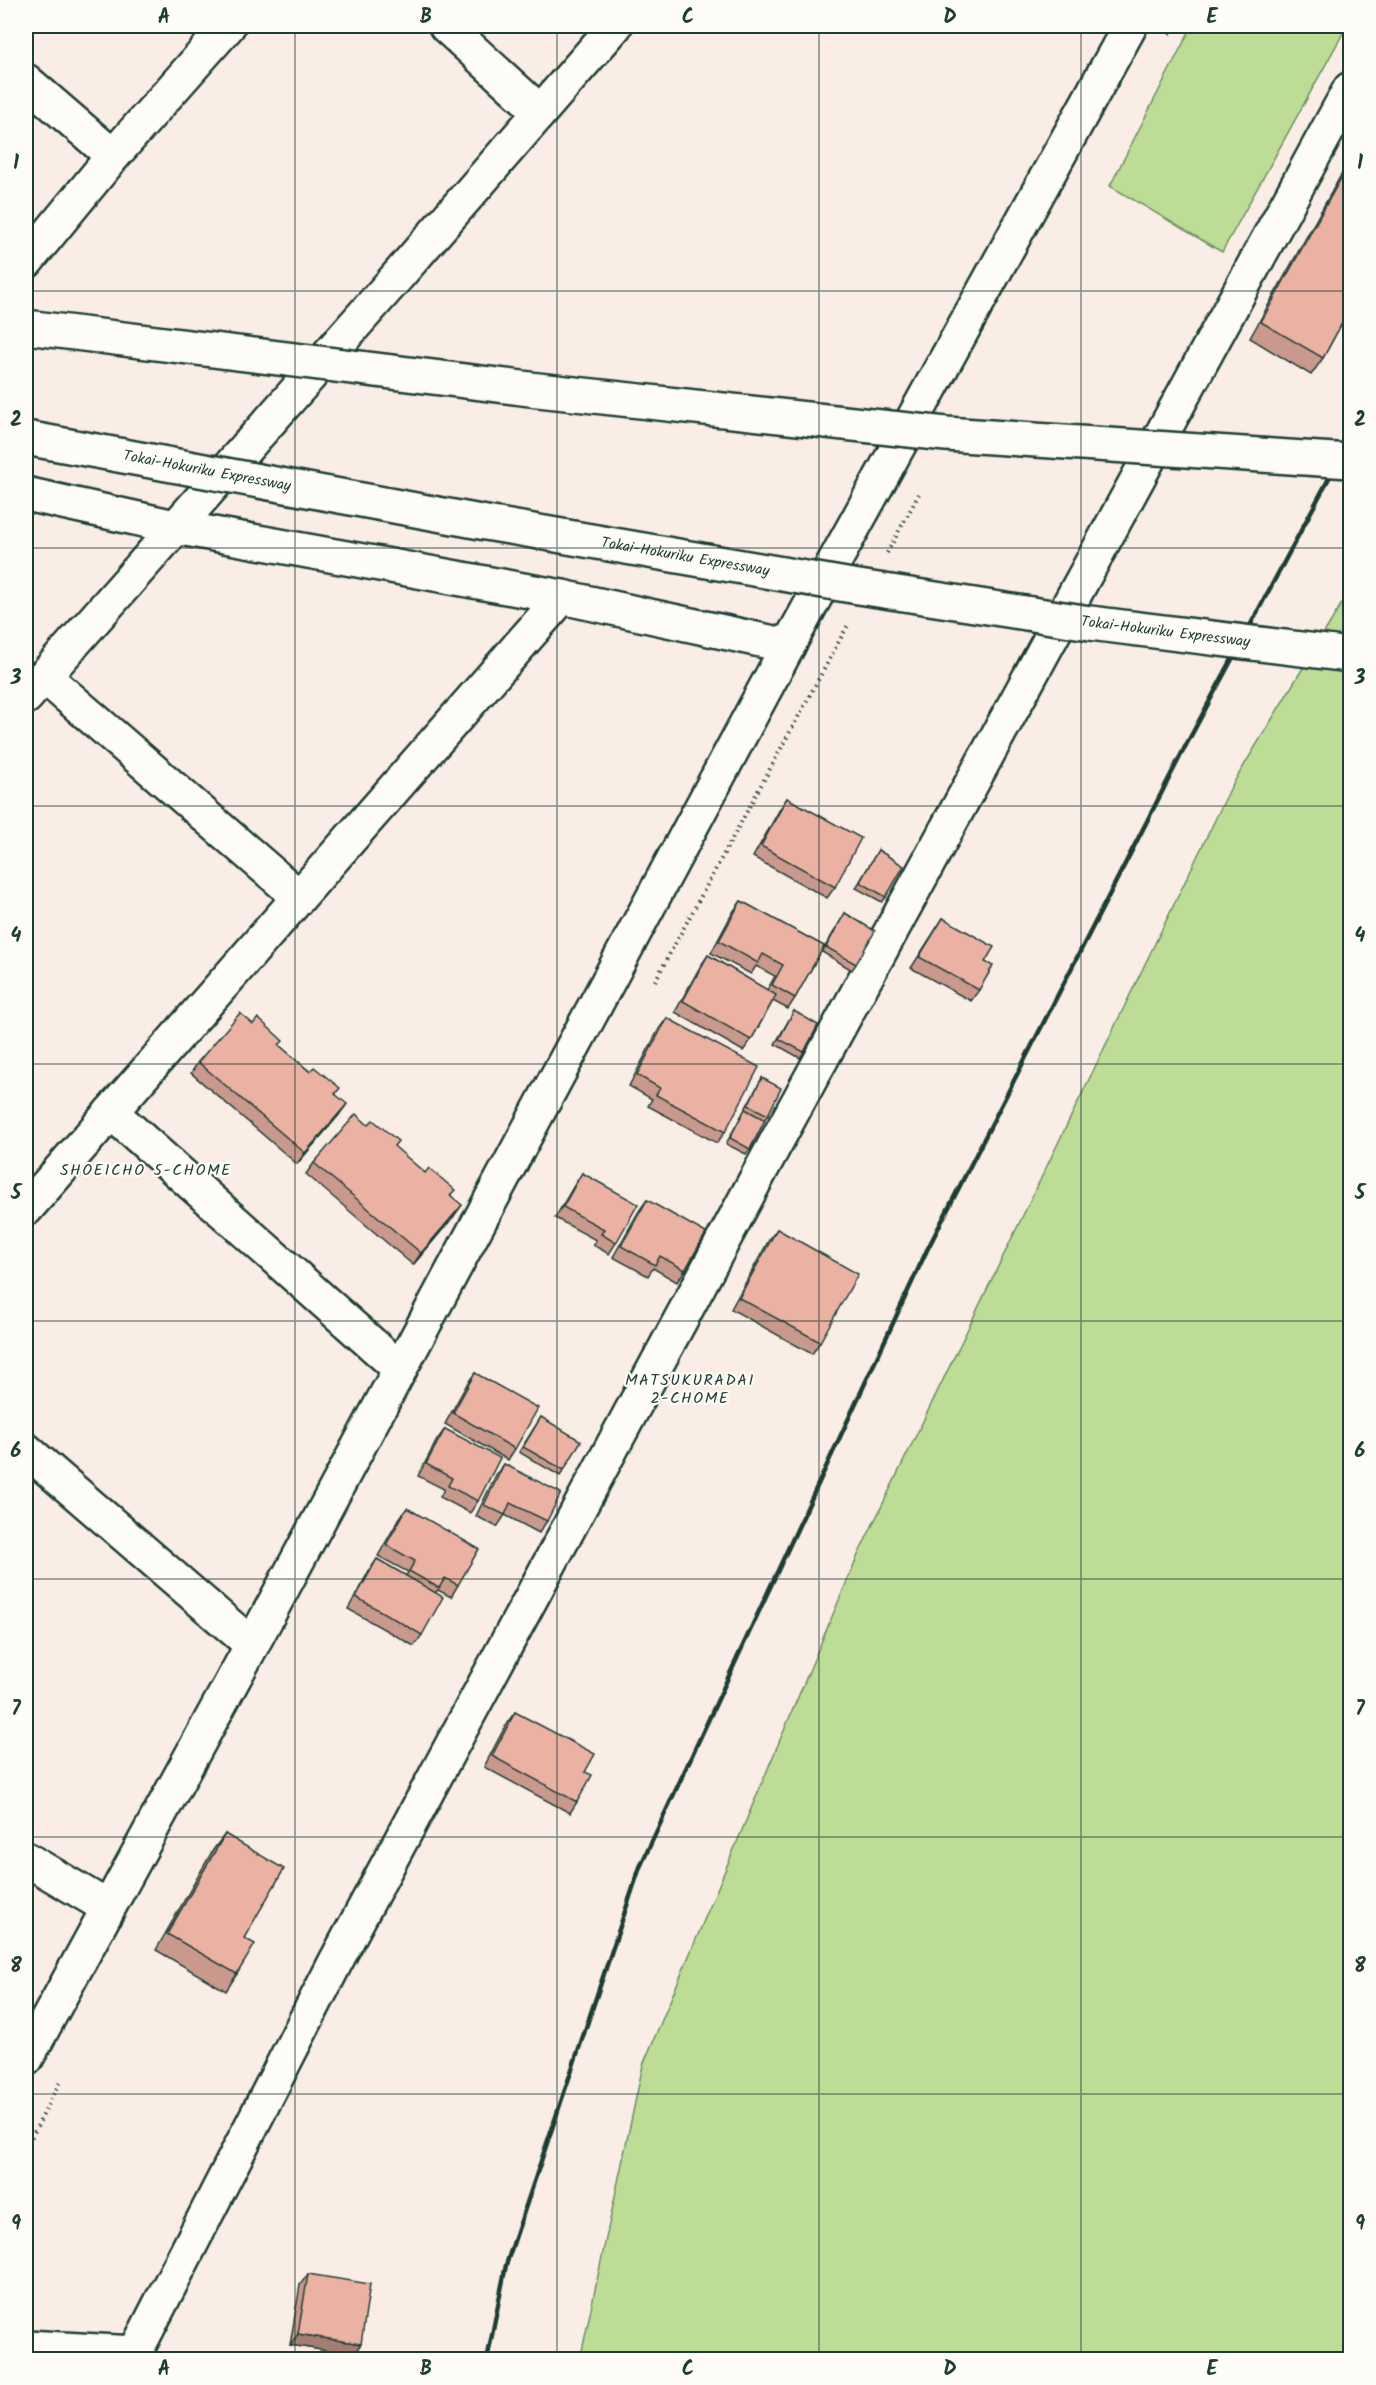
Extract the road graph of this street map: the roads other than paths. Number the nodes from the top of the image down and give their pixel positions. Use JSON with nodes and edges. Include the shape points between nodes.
{"nodes":[{"id":1,"x":228,"y":26,"type":"edge"},
{"id":2,"x":446,"y":26,"type":"edge"},
{"id":3,"x":615,"y":26,"type":"edge"},
{"id":4,"x":1130,"y":26,"type":"edge"},
{"id":5,"x":26,"y":81,"type":"edge"},
{"id":6,"x":1350,"y":89,"type":"edge"},
{"id":7,"x":539,"y":111,"type":"junction"},
{"id":8,"x":113,"y":156,"type":"junction"},
{"id":9,"x":26,"y":261,"type":"edge"},
{"id":10,"x":26,"y":327,"type":"edge"},
{"id":11,"x":26,"y":438,"type":"edge"},
{"id":12,"x":1350,"y":462,"type":"edge"},
{"id":13,"x":26,"y":494,"type":"edge"},
{"id":14,"x":175,"y":527,"type":"junction"},
{"id":15,"x":562,"y":597,"type":"junction"},
{"id":16,"x":788,"y":646,"type":"junction"},
{"id":17,"x":1350,"y":655,"type":"edge"},
{"id":18,"x":35,"y":687,"type":"edge"},
{"id":19,"x":299,"y":897,"type":"junction"},
{"id":20,"x":111,"y":1112,"type":"junction"},
{"id":21,"x":26,"y":1209,"type":"edge"},
{"id":22,"x":400,"y":1369,"type":"junction"},
{"id":23,"x":26,"y":1450,"type":"edge"},
{"id":24,"x":252,"y":1646,"type":"junction"},
{"id":25,"x":26,"y":1859,"type":"edge"},
{"id":26,"x":107,"y":1907,"type":"junction"},
{"id":27,"x":26,"y":2059,"type":"edge"},
{"id":28,"x":26,"y":2347,"type":"edge"}],
"edges":[{"from":1,"to":8,"type":"main road"},
{"from":2,"to":7,"type":"main road"},
{"from":3,"to":7,"type":"main road"},
{"from":4,"to":16,"type":"main road"},
{"from":5,"to":8,"type":"main road"},
{"from":6,"to":28,"type":"main road","via":[[751,1188],[335,1963],[135,2352]]},
{"from":7,"to":14,"type":"main road"},
{"from":8,"to":9,"type":"main road"},
{"from":10,"to":12,"type":"main road","bridge":true,"via":[[538,390],[946,434]]},
{"from":11,"to":17,"type":"main road","name":"Tokai-Hokuriku Expressway","bridge":true,"via":[[846,585],[1090,622]]},
{"from":13,"to":14,"type":"main road"},
{"from":14,"to":15,"type":"main road"},
{"from":14,"to":18,"type":"main road"},
{"from":15,"to":16,"type":"main road"},
{"from":15,"to":19,"type":"main road"},
{"from":16,"to":22,"type":"main road"},
{"from":18,"to":19,"type":"main road"},
{"from":19,"to":20,"type":"main road"},
{"from":20,"to":21,"type":"main road"},
{"from":20,"to":22,"type":"main road"},
{"from":22,"to":24,"type":"main road"},
{"from":23,"to":24,"type":"main road"},
{"from":24,"to":26,"type":"main road"},
{"from":25,"to":26,"type":"main road"},
{"from":26,"to":27,"type":"main road"}]}
